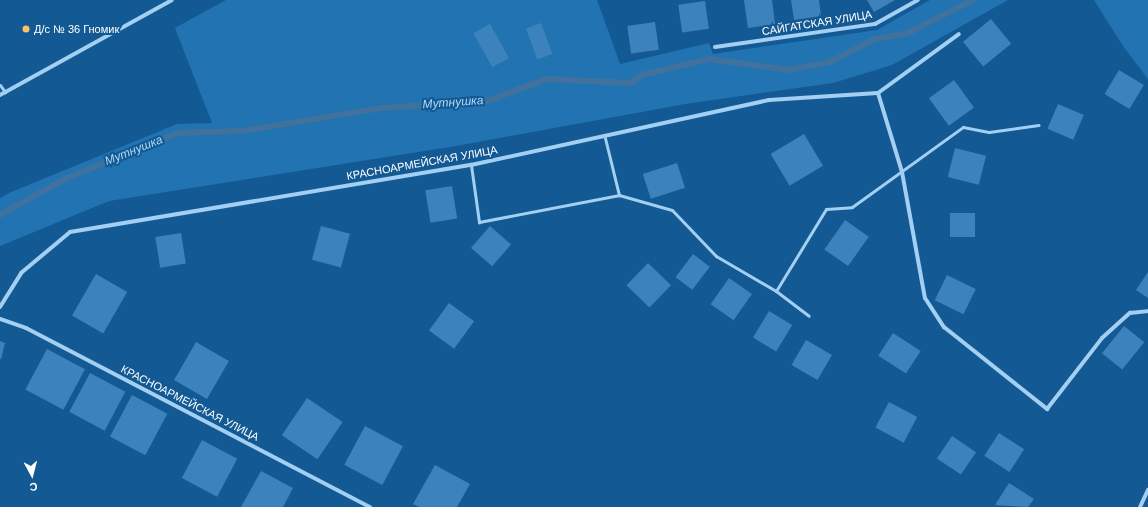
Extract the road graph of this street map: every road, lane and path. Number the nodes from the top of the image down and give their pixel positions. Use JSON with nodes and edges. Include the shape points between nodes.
{"nodes":[{"id":1,"x":172,"y":0,"type":"edge"},
{"id":2,"x":918,"y":0,"type":"edge"},
{"id":3,"x":959,"y":34,"type":"dead end"},
{"id":4,"x":715,"y":47,"type":"dead end"},
{"id":5,"x":0,"y":85,"type":"edge"},
{"id":6,"x":5,"y":92,"type":"junction"},
{"id":7,"x":878,"y":93,"type":"junction"},
{"id":8,"x":0,"y":95,"type":"edge"},
{"id":9,"x":1040,"y":125,"type":"dead end"},
{"id":10,"x":605,"y":138,"type":"junction"},
{"id":11,"x":471,"y":165,"type":"junction"},
{"id":12,"x":902,"y":172,"type":"junction"},
{"id":13,"x":619,"y":195,"type":"junction"},
{"id":14,"x":776,"y":292,"type":"junction"},
{"id":15,"x":0,"y":306,"type":"edge"},
{"id":16,"x":1148,"y":310,"type":"edge"},
{"id":17,"x":809,"y":316,"type":"dead end"},
{"id":18,"x":0,"y":319,"type":"edge"},
{"id":19,"x":1148,"y":490,"type":"edge"},
{"id":20,"x":370,"y":507,"type":"edge"},
{"id":21,"x":1140,"y":507,"type":"edge"}],
"edges":[{"from":1,"to":6,"type":"street"},
{"from":2,"to":4,"type":"street","name":"САЙГАТСКАЯ УЛИЦА","via":[[875,24]]},
{"from":3,"to":7,"type":"street"},
{"from":5,"to":6,"type":"lane"},
{"from":6,"to":8,"type":"street"},
{"from":7,"to":10,"type":"street","name":"КРАСНОАРМЕЙСКАЯ УЛИЦА","via":[[769,100]]},
{"from":7,"to":12,"type":"street"},
{"from":9,"to":12,"type":"lane","via":[[989,132],[963,127]]},
{"from":10,"to":11,"type":"street","name":"КРАСНОАРМЕЙСКАЯ УЛИЦА"},
{"from":10,"to":13,"type":"lane"},
{"from":11,"to":13,"type":"lane","via":[[479,222]]},
{"from":11,"to":15,"type":"street","name":"КРАСНОАРМЕЙСКАЯ УЛИЦА","via":[[70,232],[21,273]]},
{"from":12,"to":14,"type":"lane","via":[[852,207],[826,209]]},
{"from":12,"to":16,"type":"street","via":[[925,298],[944,327],[1047,409],[1102,338],[1130,313]]},
{"from":13,"to":14,"type":"lane","via":[[672,210],[716,256]]},
{"from":14,"to":17,"type":"lane"},
{"from":18,"to":20,"type":"street","name":"КРАСНОАРМЕЙСКАЯ УЛИЦА","via":[[26,328]]},
{"from":19,"to":21,"type":"street"}]}
